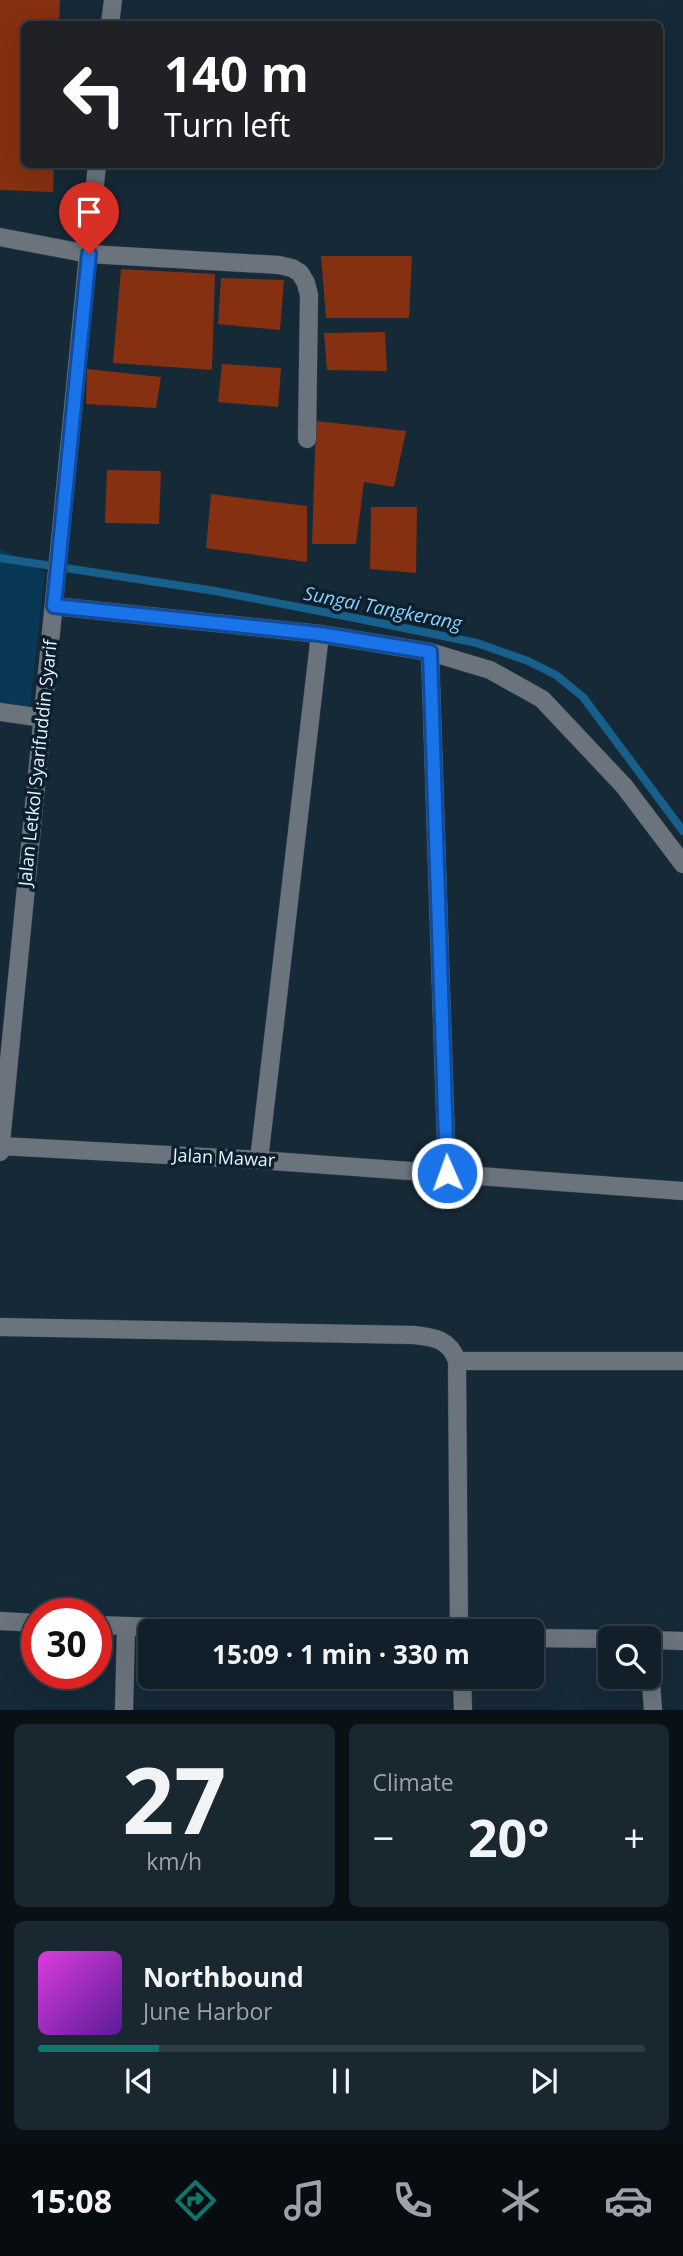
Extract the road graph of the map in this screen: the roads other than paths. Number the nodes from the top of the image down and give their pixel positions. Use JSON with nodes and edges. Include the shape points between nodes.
{"nodes":[{"id":1,"x":113,"y":0,"type":"edge"},
{"id":2,"x":110,"y":21,"type":"edge"},
{"id":3,"x":97,"y":168,"type":"edge"},
{"id":4,"x":0,"y":237,"type":"edge"},
{"id":5,"x":89,"y":254,"type":"junction"},
{"id":6,"x":307,"y":439,"type":"dead end"},
{"id":7,"x":54,"y":601,"type":"junction"},
{"id":8,"x":320,"y":634,"type":"junction"},
{"id":9,"x":430,"y":652,"type":"junction"},
{"id":10,"x":0,"y":712,"type":"edge"},
{"id":11,"x":43,"y":718,"type":"junction"},
{"id":12,"x":683,"y":864,"type":"edge"},
{"id":13,"x":1,"y":1146,"type":"edge"},
{"id":14,"x":0,"y":1152,"type":"edge"},
{"id":15,"x":259,"y":1160,"type":"junction"},
{"id":16,"x":447,"y":1173,"type":"junction"},
{"id":17,"x":683,"y":1191,"type":"edge"},
{"id":18,"x":0,"y":1327,"type":"edge"},
{"id":19,"x":683,"y":1361,"type":"edge"},
{"id":20,"x":457,"y":1362,"type":"junction"},
{"id":21,"x":459,"y":1619,"type":"edge"},
{"id":22,"x":0,"y":1621,"type":"edge"},
{"id":23,"x":21,"y":1622,"type":"edge"},
{"id":24,"x":112,"y":1626,"type":"edge"},
{"id":25,"x":126,"y":1627,"type":"junction"},
{"id":26,"x":138,"y":1627,"type":"edge"},
{"id":27,"x":544,"y":1637,"type":"edge"},
{"id":28,"x":598,"y":1639,"type":"edge"},
{"id":29,"x":661,"y":1641,"type":"edge"},
{"id":30,"x":683,"y":1642,"type":"edge"},
{"id":31,"x":462,"y":1689,"type":"edge"},
{"id":32,"x":651,"y":1689,"type":"edge"},
{"id":33,"x":124,"y":1710,"type":"edge"},
{"id":34,"x":463,"y":1710,"type":"edge"},
{"id":35,"x":653,"y":1710,"type":"edge"}],
"edges":[{"from":1,"to":2,"type":"street"},
{"from":3,"to":5,"type":"street","name":"Jalan Letkol Syarifuddin Syarif"},
{"from":4,"to":5,"type":"street"},
{"from":5,"to":6,"type":"street","via":[[279,265],[300,273],[309,295]]},
{"from":5,"to":7,"type":"street","name":"Jalan Letkol Syarifuddin Syarif"},
{"from":7,"to":8,"type":"street"},
{"from":7,"to":11,"type":"street","name":"Jalan Letkol Syarifuddin Syarif"},
{"from":8,"to":9,"type":"street"},
{"from":8,"to":15,"type":"street"},
{"from":9,"to":12,"type":"street","via":[[490,670],[542,699],[624,786]]},
{"from":9,"to":16,"type":"street"},
{"from":10,"to":11,"type":"street"},
{"from":11,"to":13,"type":"street","name":"Jalan Letkol Syarifuddin Syarif"},
{"from":13,"to":14,"type":"street","name":"Jalan Letkol Syarifuddin Syarif"},
{"from":13,"to":15,"type":"street","name":"Jalan Mawar"},
{"from":15,"to":16,"type":"street","name":"Jalan Mawar"},
{"from":16,"to":17,"type":"street","name":"Jalan Mawar"},
{"from":18,"to":20,"type":"street","via":[[414,1335],[440,1339],[449,1345]]},
{"from":19,"to":20,"type":"street"},
{"from":20,"to":21,"type":"street"},
{"from":22,"to":23,"type":"street"},
{"from":24,"to":25,"type":"street"},
{"from":25,"to":26,"type":"street"},
{"from":25,"to":33,"type":"street"},
{"from":27,"to":28,"type":"street"},
{"from":29,"to":30,"type":"street"},
{"from":31,"to":34,"type":"street"},
{"from":32,"to":35,"type":"street"}]}
